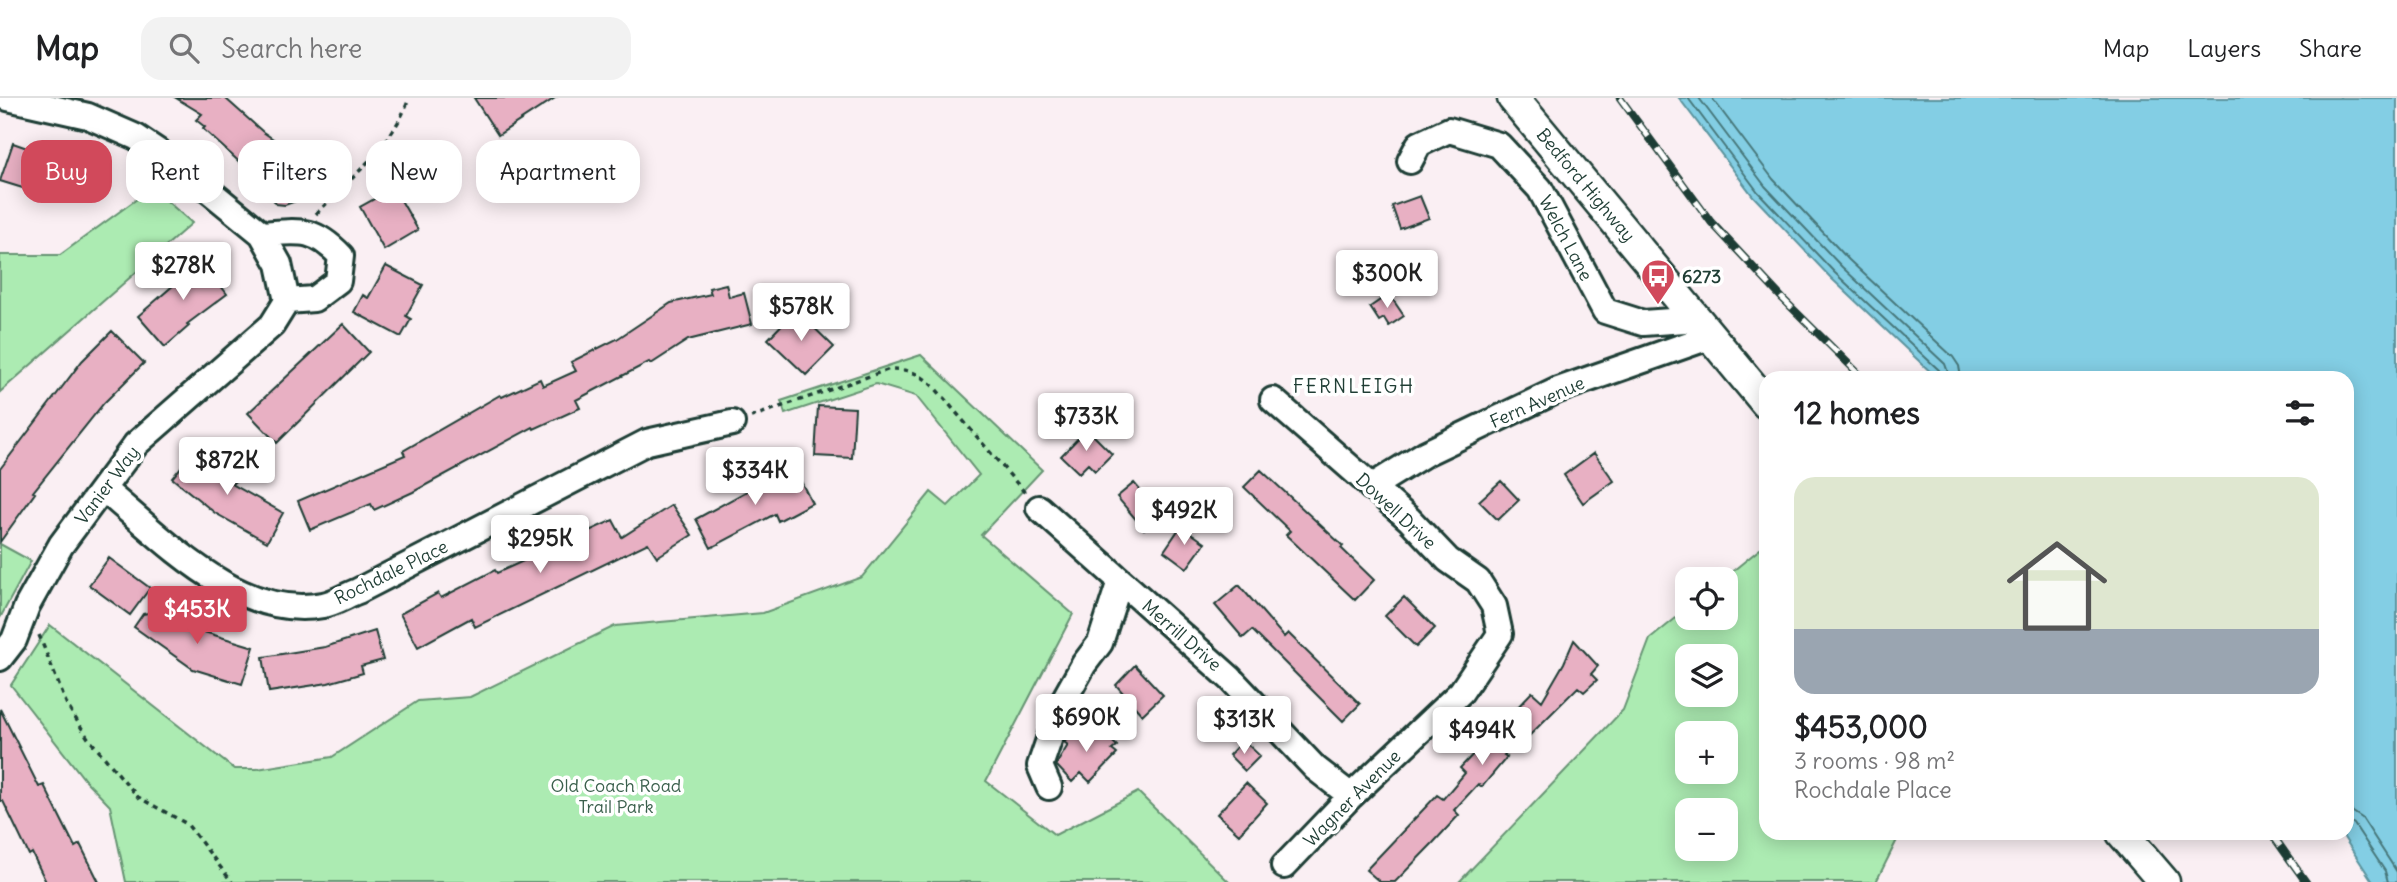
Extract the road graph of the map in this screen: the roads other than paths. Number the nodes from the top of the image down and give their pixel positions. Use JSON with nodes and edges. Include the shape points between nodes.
{"nodes":[{"id":1,"x":1513,"y":98,"type":"edge"},
{"id":2,"x":18,"y":99,"type":"edge"},
{"id":3,"x":1410,"y":162,"type":"dead end"},
{"id":4,"x":262,"y":234,"type":"junction"},
{"id":5,"x":287,"y":301,"type":"junction"},
{"id":6,"x":1705,"y":328,"type":"junction"},
{"id":7,"x":1759,"y":394,"type":"edge"},
{"id":8,"x":1272,"y":400,"type":"dead end"},
{"id":9,"x":733,"y":424,"type":"road end"},
{"id":10,"x":1371,"y":486,"type":"junction"},
{"id":11,"x":103,"y":489,"type":"junction"},
{"id":12,"x":1039,"y":508,"type":"road end"},
{"id":13,"x":1121,"y":581,"type":"junction"},
{"id":14,"x":1500,"y":634,"type":"joint"},
{"id":15,"x":0,"y":658,"type":"edge"},
{"id":16,"x":1049,"y":787,"type":"dead end"},
{"id":17,"x":1351,"y":796,"type":"junction"},
{"id":18,"x":2128,"y":840,"type":"edge"},
{"id":19,"x":1284,"y":866,"type":"dead end"},
{"id":20,"x":2164,"y":882,"type":"edge"}],
"edges":[{"from":1,"to":6,"type":"main road","name":"Bedford Highway"},
{"from":2,"to":4,"type":"street","via":[[88,116],[136,137]]},
{"from":3,"to":6,"type":"street","name":"Welch Lane","via":[[1419,144],[1448,130],[1499,145],[1540,189],[1605,311],[1643,323]]},
{"from":4,"to":5,"type":"street","via":[[279,264]]},
{"from":4,"to":5,"type":"street","via":[[300,231],[325,239],[341,256],[338,281],[314,299]]},
{"from":5,"to":11,"type":"street","name":"Vanier Way","via":[[272,325],[136,444]]},
{"from":6,"to":7,"type":"main road","name":"Bedford Highway"},
{"from":6,"to":10,"type":"street","name":"Fern Avenue","via":[[1558,390],[1426,453]]},
{"from":8,"to":10,"type":"street","name":"Dowell Drive"},
{"from":9,"to":11,"type":"street","name":"Rochdale Place","via":[[647,442],[324,605],[286,606],[218,583]]},
{"from":10,"to":14,"type":"street","name":"Dowell Drive","via":[[1448,560],[1478,581],[1494,606]]},
{"from":11,"to":15,"type":"street","name":"Vanier Way","via":[[61,545],[14,640]]},
{"from":12,"to":13,"type":"street","name":"Merrill Drive"},
{"from":13,"to":16,"type":"street","via":[[1100,643],[1061,705],[1040,766]]},
{"from":13,"to":17,"type":"street","name":"Merrill Drive","via":[[1230,678],[1315,768]]},
{"from":14,"to":17,"type":"street","name":"Wagner Avenue","via":[[1461,692]]},
{"from":17,"to":19,"type":"street","name":"Wagner Avenue"},
{"from":18,"to":20,"type":"main road"}]}
